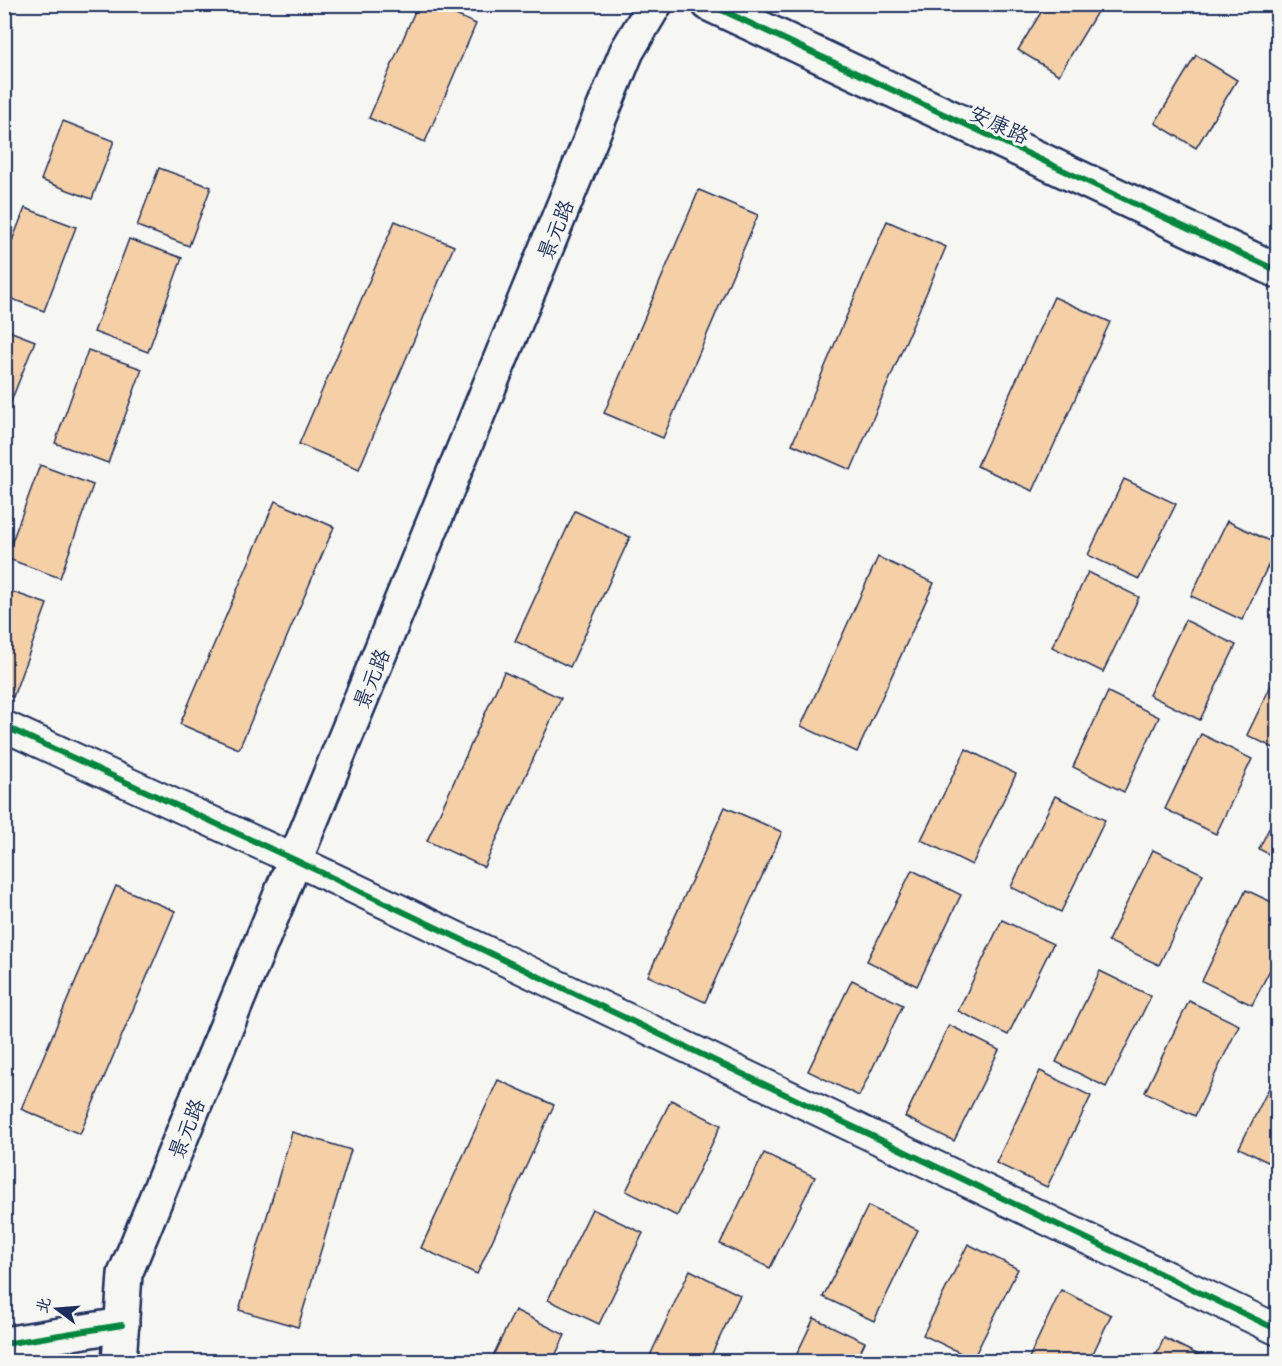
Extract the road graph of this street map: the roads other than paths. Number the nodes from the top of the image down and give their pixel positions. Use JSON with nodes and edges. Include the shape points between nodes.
{"nodes":[{"id":1,"x":655,"y":4,"type":"edge"},
{"id":2,"x":709,"y":4,"type":"edge"},
{"id":3,"x":1278,"y":272,"type":"edge"},
{"id":4,"x":4,"y":726,"type":"edge"},
{"id":5,"x":295,"y":860,"type":"junction"},
{"id":6,"x":122,"y":1324,"type":"junction"},
{"id":7,"x":1278,"y":1330,"type":"edge"},
{"id":8,"x":4,"y":1344,"type":"edge"},
{"id":9,"x":119,"y":1362,"type":"edge"}],
"edges":[{"from":1,"to":5,"type":"main road","name":"景元路","via":[[627,51]]},
{"from":2,"to":3,"type":"main road","name":"安康路"},
{"from":4,"to":5,"type":"street"},
{"from":5,"to":6,"type":"main road","name":"景元路","via":[[125,1274]]},
{"from":5,"to":7,"type":"street"},
{"from":6,"to":8,"type":"main road"},
{"from":6,"to":9,"type":"main road","name":"景元路"}]}
